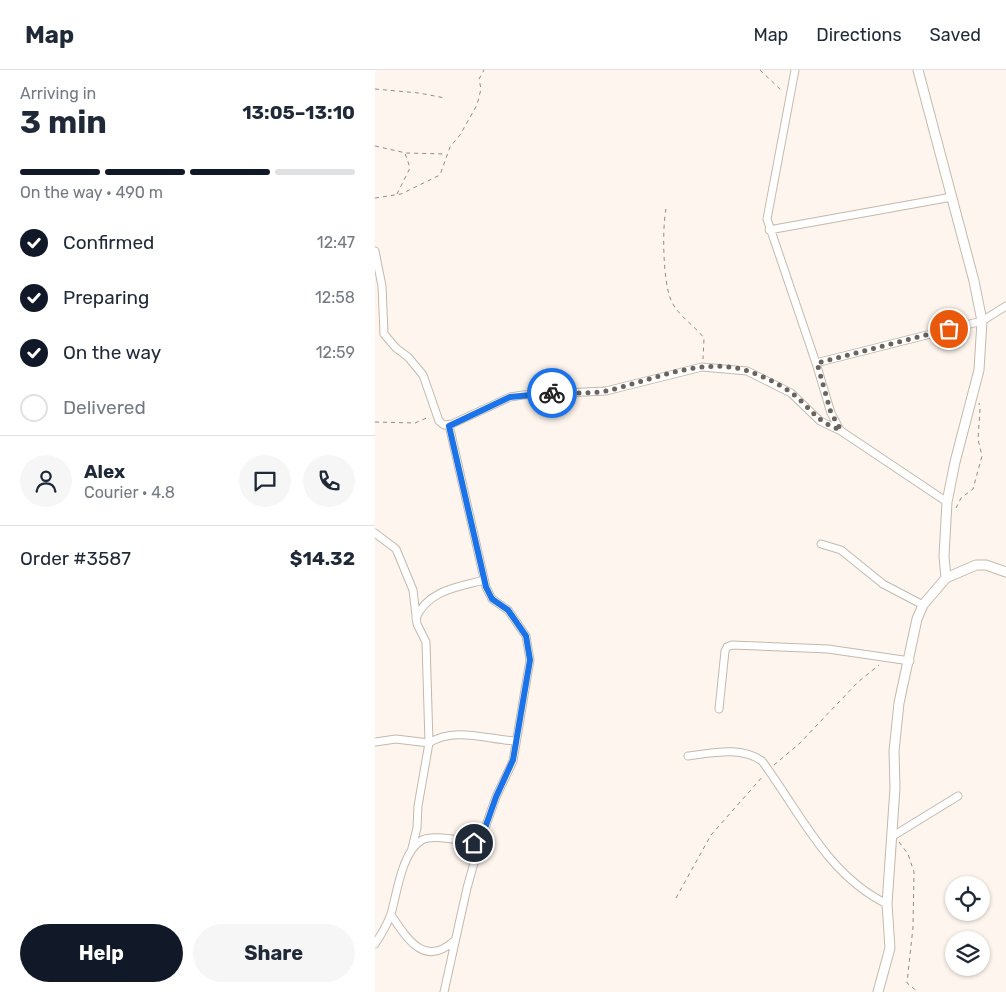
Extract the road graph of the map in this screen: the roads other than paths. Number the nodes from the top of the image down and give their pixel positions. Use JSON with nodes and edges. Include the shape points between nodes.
{"nodes":[{"id":1,"x":795,"y":70,"type":"edge"},
{"id":2,"x":918,"y":70,"type":"edge"},
{"id":3,"x":952,"y":196,"type":"junction"},
{"id":4,"x":769,"y":230,"type":"junction"},
{"id":5,"x":375,"y":251,"type":"edge"},
{"id":6,"x":1006,"y":306,"type":"edge"},
{"id":7,"x":982,"y":321,"type":"junction"},
{"id":8,"x":382,"y":329,"type":"junction"},
{"id":9,"x":375,"y":333,"type":"edge"},
{"id":10,"x":817,"y":363,"type":"junction"},
{"id":11,"x":449,"y":426,"type":"junction"},
{"id":12,"x":841,"y":430,"type":"junction"},
{"id":13,"x":947,"y":502,"type":"junction"},
{"id":14,"x":375,"y":533,"type":"edge"},
{"id":15,"x":821,"y":544,"type":"dead end"},
{"id":16,"x":1006,"y":572,"type":"edge"},
{"id":17,"x":946,"y":578,"type":"junction"},
{"id":18,"x":484,"y":580,"type":"junction"},
{"id":19,"x":923,"y":605,"type":"junction"},
{"id":20,"x":416,"y":619,"type":"junction"},
{"id":21,"x":909,"y":661,"type":"junction"},
{"id":22,"x":719,"y":709,"type":"dead end"},
{"id":23,"x":516,"y":741,"type":"junction"},
{"id":24,"x":375,"y":742,"type":"edge"},
{"id":25,"x":429,"y":743,"type":"junction"},
{"id":26,"x":688,"y":756,"type":"dead end"},
{"id":27,"x":958,"y":796,"type":"dead end"},
{"id":28,"x":894,"y":836,"type":"junction"},
{"id":29,"x":479,"y":845,"type":"junction"},
{"id":30,"x":412,"y":848,"type":"junction"},
{"id":31,"x":887,"y":904,"type":"junction"},
{"id":32,"x":391,"y":915,"type":"junction"},
{"id":33,"x":454,"y":940,"type":"junction"},
{"id":34,"x":375,"y":944,"type":"edge"},
{"id":35,"x":444,"y":992,"type":"edge"},
{"id":36,"x":878,"y":992,"type":"edge"}],
"edges":[{"from":1,"to":4,"type":"street","via":[[766,214]]},
{"from":2,"to":3,"type":"street"},
{"from":3,"to":4,"type":"street"},
{"from":3,"to":7,"type":"street"},
{"from":4,"to":10,"type":"street"},
{"from":5,"to":8,"type":"street","via":[[382,286]]},
{"from":6,"to":7,"type":"street"},
{"from":7,"to":10,"type":"street"},
{"from":7,"to":13,"type":"street","via":[[981,358],[975,391]]},
{"from":8,"to":9,"type":"street"},
{"from":8,"to":11,"type":"street","via":[[390,342],[423,375],[436,414],[441,423]]},
{"from":10,"to":12,"type":"street","via":[[831,413]]},
{"from":11,"to":12,"type":"street","via":[[510,397],[606,390],[702,367],[747,371],[763,377],[791,393],[819,421]]},
{"from":11,"to":18,"type":"street"},
{"from":12,"to":13,"type":"street"},
{"from":13,"to":17,"type":"street"},
{"from":14,"to":20,"type":"street","via":[[396,549],[413,590]]},
{"from":15,"to":19,"type":"street","via":[[841,550],[883,584]]},
{"from":16,"to":17,"type":"street","via":[[976,565]]},
{"from":17,"to":19,"type":"street"},
{"from":18,"to":20,"type":"street","via":[[434,596]]},
{"from":18,"to":23,"type":"street","via":[[492,599],[508,610],[528,644],[530,660]]},
{"from":19,"to":21,"type":"street"},
{"from":20,"to":25,"type":"street","via":[[426,642]]},
{"from":21,"to":22,"type":"street","via":[[828,649],[732,645],[725,651]]},
{"from":21,"to":28,"type":"street","via":[[899,703],[894,751]]},
{"from":23,"to":25,"type":"street","via":[[449,735],[437,737]]},
{"from":23,"to":29,"type":"street","via":[[511,768],[496,797]]},
{"from":24,"to":25,"type":"street","via":[[396,739]]},
{"from":25,"to":30,"type":"street"},
{"from":26,"to":31,"type":"street","via":[[739,752],[755,756],[769,770],[840,871],[869,896]]},
{"from":27,"to":28,"type":"street"},
{"from":28,"to":31,"type":"street"},
{"from":29,"to":30,"type":"street","via":[[432,838]]},
{"from":29,"to":33,"type":"street"},
{"from":30,"to":32,"type":"street"},
{"from":31,"to":36,"type":"street","via":[[890,948]]},
{"from":32,"to":33,"type":"street","via":[[407,938],[428,952],[447,947]]},
{"from":32,"to":34,"type":"street"},
{"from":33,"to":35,"type":"street"}]}
